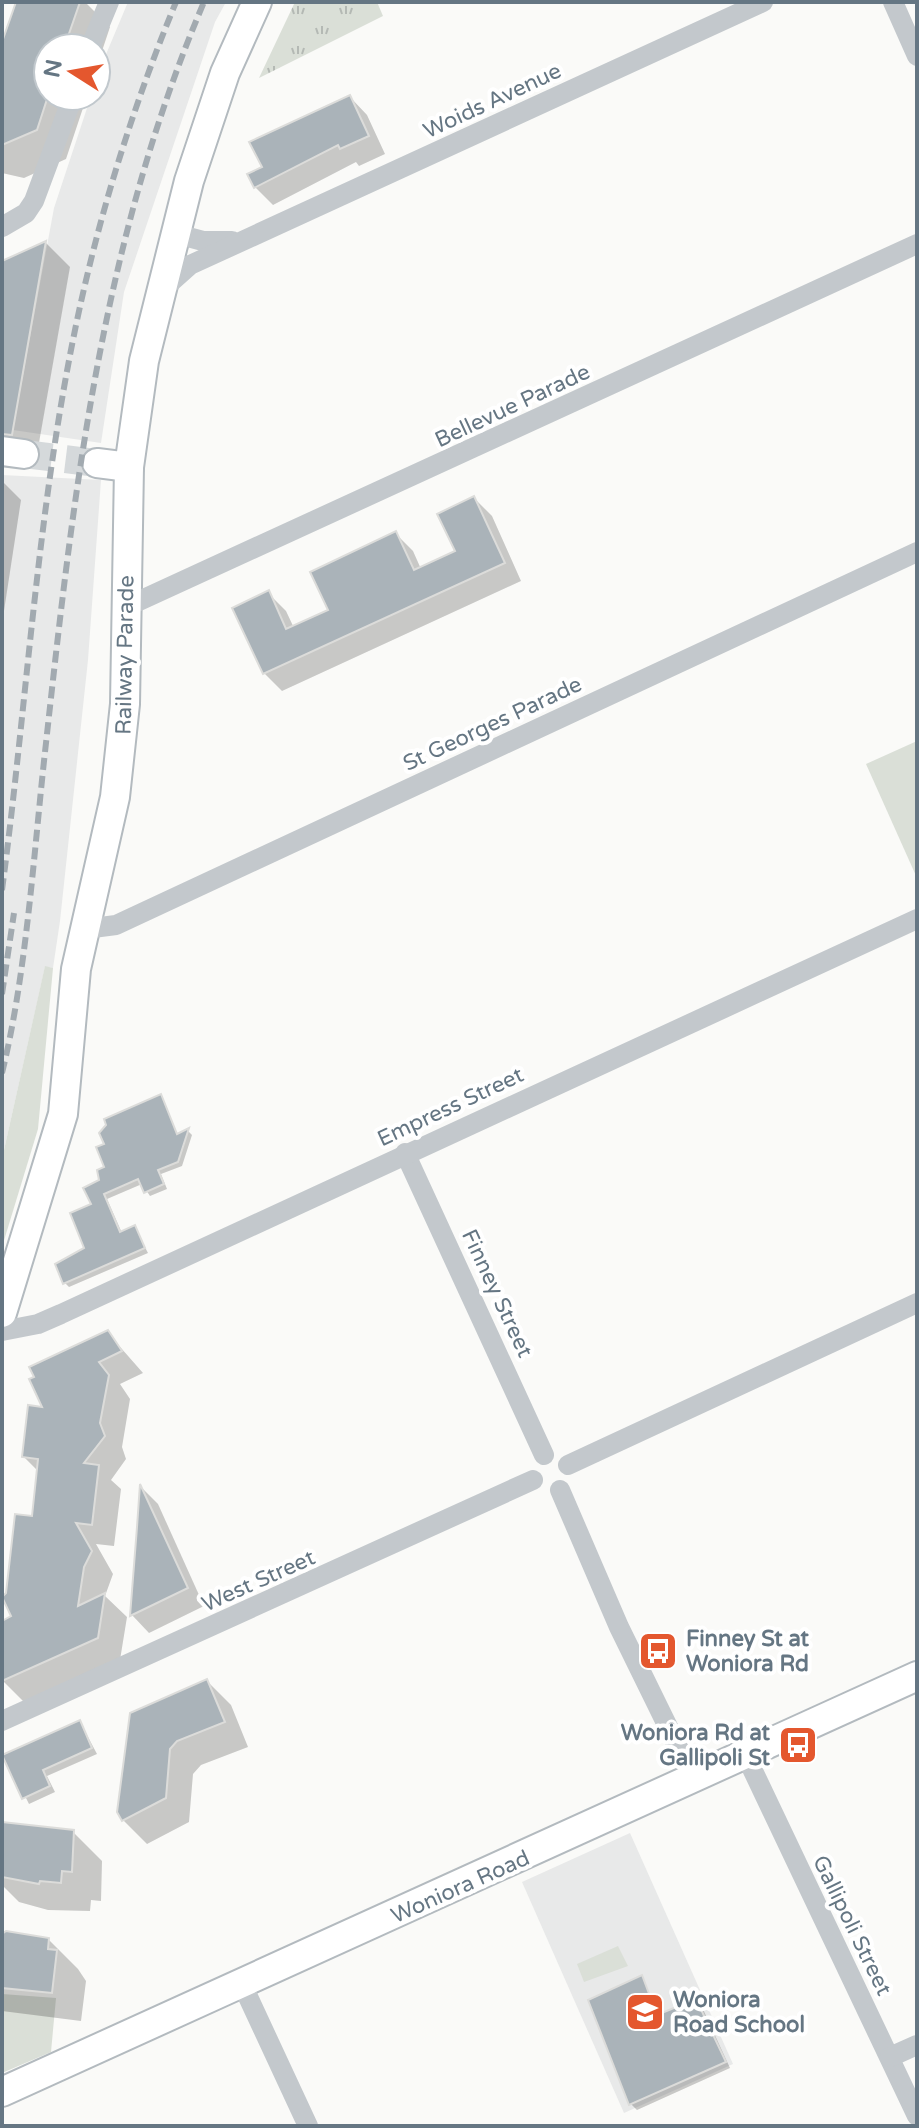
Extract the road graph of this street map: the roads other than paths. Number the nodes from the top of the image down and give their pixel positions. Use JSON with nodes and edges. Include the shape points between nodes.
{"nodes":[{"id":1,"x":109,"y":2,"type":"edge"},
{"id":2,"x":257,"y":2,"type":"edge"},
{"id":3,"x":763,"y":2,"type":"edge"},
{"id":4,"x":893,"y":2,"type":"edge"},
{"id":5,"x":97,"y":32,"type":"edge"},
{"id":6,"x":917,"y":56,"type":"edge"},
{"id":7,"x":67,"y":112,"type":"edge"},
{"id":8,"x":2,"y":227,"type":"edge"},
{"id":9,"x":173,"y":233,"type":"junction"},
{"id":10,"x":240,"y":241,"type":"junction"},
{"id":11,"x":917,"y":244,"type":"edge"},
{"id":12,"x":157,"y":296,"type":"junction"},
{"id":13,"x":97,"y":463,"type":"tunnel mouth"},
{"id":14,"x":129,"y":467,"type":"junction"},
{"id":15,"x":917,"y":552,"type":"edge"},
{"id":16,"x":126,"y":607,"type":"junction"},
{"id":17,"x":917,"y":919,"type":"edge"},
{"id":18,"x":85,"y":929,"type":"junction"},
{"id":19,"x":405,"y":1153,"type":"junction"},
{"id":20,"x":917,"y":1303,"type":"edge"},
{"id":21,"x":2,"y":1313,"type":"edge"},
{"id":22,"x":2,"y":1331,"type":"edge"},
{"id":23,"x":544,"y":1455,"type":"junction"},
{"id":24,"x":568,"y":1465,"type":"junction"},
{"id":25,"x":533,"y":1480,"type":"junction"},
{"id":26,"x":560,"y":1490,"type":"junction"},
{"id":27,"x":917,"y":1676,"type":"edge"},
{"id":28,"x":2,"y":1721,"type":"edge"},
{"id":29,"x":746,"y":1756,"type":"junction"},
{"id":30,"x":694,"y":1780,"type":"junction"},
{"id":31,"x":242,"y":1984,"type":"junction"},
{"id":32,"x":917,"y":2045,"type":"edge"},
{"id":33,"x":890,"y":2057,"type":"junction"},
{"id":34,"x":2,"y":2092,"type":"edge"},
{"id":35,"x":917,"y":2116,"type":"edge"},
{"id":36,"x":308,"y":2126,"type":"edge"}],
"edges":[{"from":1,"to":5,"type":"street"},
{"from":2,"to":9,"type":"main road","name":"Railway Parade","via":[[225,73]]},
{"from":3,"to":10,"type":"street","name":"Woids Avenue"},
{"from":4,"to":6,"type":"street"},
{"from":7,"to":8,"type":"street","via":[[40,190],[26,213]]},
{"from":9,"to":10,"type":"street","name":"Woids Avenue","via":[[203,241]]},
{"from":9,"to":12,"type":"main road","name":"Railway Parade"},
{"from":10,"to":12,"type":"street","name":"Woids Avenue","via":[[190,265]]},
{"from":11,"to":16,"type":"street","name":"Bellevue Parade"},
{"from":12,"to":14,"type":"main road","name":"Railway Parade"},
{"from":13,"to":14,"type":"main road"},
{"from":14,"to":16,"type":"main road","name":"Railway Parade"},
{"from":15,"to":18,"type":"street","name":"St Georges Parade","via":[[116,925]]},
{"from":16,"to":18,"type":"main road","name":"Railway Parade","via":[[122,750]]},
{"from":17,"to":19,"type":"street","name":"Empress Street"},
{"from":18,"to":21,"type":"main road","name":"Railway Parade","via":[[73,994],[63,1114]]},
{"from":19,"to":22,"type":"street","name":"Empress Street","via":[[61,1314]]},
{"from":19,"to":23,"type":"street","name":"Finney Street"},
{"from":20,"to":24,"type":"street"},
{"from":23,"to":24,"type":"street","via":[[558,1455]]},
{"from":23,"to":25,"type":"street","via":[[533,1466]]},
{"from":24,"to":26,"type":"street","via":[[569,1479]]},
{"from":25,"to":26,"type":"street","via":[[547,1492]]},
{"from":25,"to":28,"type":"street","name":"West Street"},
{"from":26,"to":30,"type":"street"},
{"from":27,"to":29,"type":"main road","name":"Woniora Road"},
{"from":29,"to":30,"type":"main road","name":"Woniora Road"},
{"from":29,"to":33,"type":"street","name":"Gallipoli Street"},
{"from":30,"to":31,"type":"main road","name":"Woniora Road"},
{"from":31,"to":34,"type":"main road","name":"Woniora Road"},
{"from":31,"to":36,"type":"street"},
{"from":32,"to":33,"type":"street"},
{"from":33,"to":35,"type":"street","name":"Gallipoli Street"}]}
